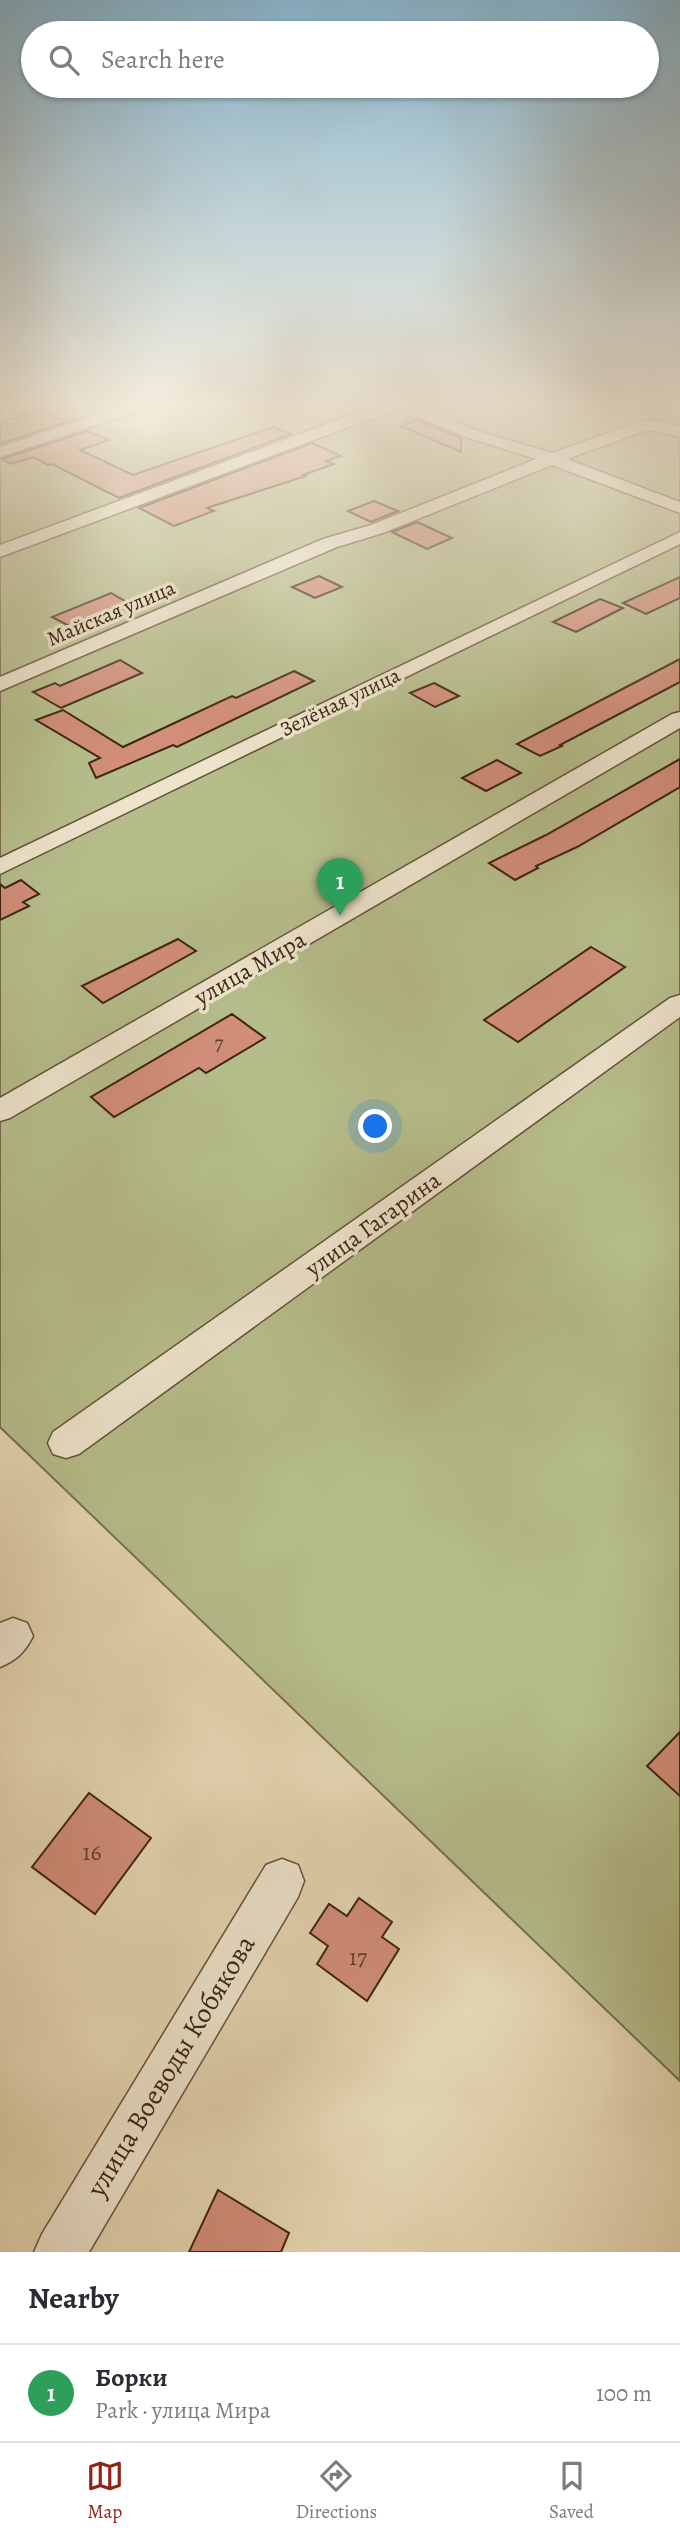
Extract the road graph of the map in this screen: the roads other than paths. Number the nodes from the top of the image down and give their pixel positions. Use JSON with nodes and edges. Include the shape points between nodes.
{"nodes":[{"id":1,"x":110,"y":510,"type":"edge"},
{"id":2,"x":424,"y":510,"type":"edge"},
{"id":3,"x":680,"y":537,"type":"edge"},
{"id":4,"x":0,"y":551,"type":"edge"},
{"id":5,"x":0,"y":685,"type":"edge"},
{"id":6,"x":680,"y":719,"type":"edge"},
{"id":7,"x":0,"y":867,"type":"edge"},
{"id":8,"x":680,"y":1004,"type":"edge"},
{"id":9,"x":0,"y":1111,"type":"edge"},
{"id":10,"x":66,"y":1443,"type":"dead end"},
{"id":11,"x":282,"y":1881,"type":"dead end"},
{"id":12,"x":60,"y":2252,"type":"edge"}],
"edges":[{"from":1,"to":4,"type":"street"},
{"from":2,"to":5,"type":"street","name":"Майская улица","via":[[330,542]]},
{"from":3,"to":7,"type":"street","name":"Зелёная улица"},
{"from":6,"to":9,"type":"street","name":"улица Мира"},
{"from":8,"to":10,"type":"street","name":"улица Гагарина"},
{"from":11,"to":12,"type":"street","name":"улица Воеводы Кобякова"}]}
